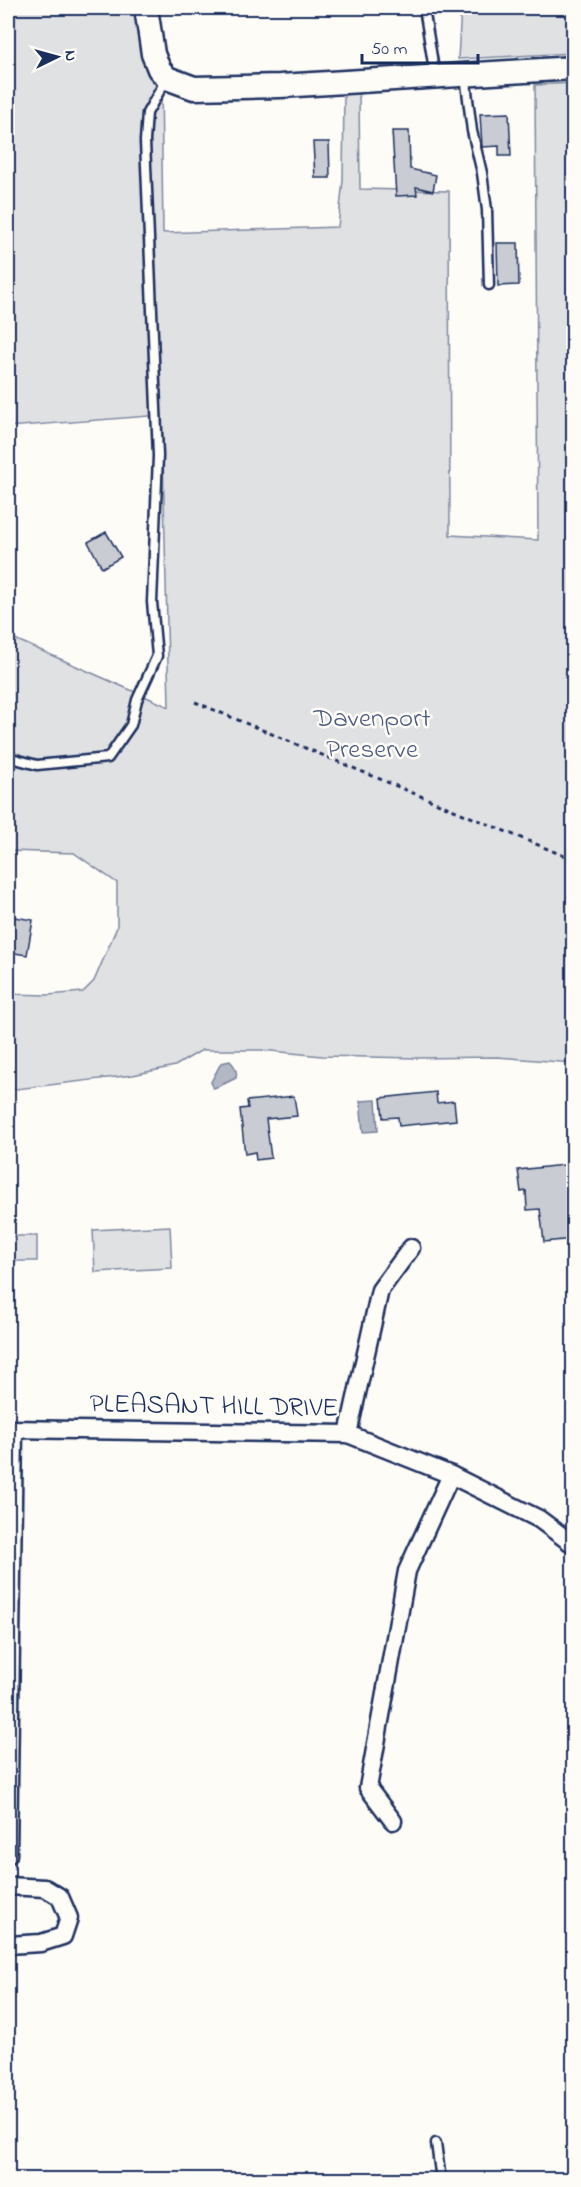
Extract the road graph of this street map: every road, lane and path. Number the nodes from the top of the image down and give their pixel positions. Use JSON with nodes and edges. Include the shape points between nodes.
{"nodes":[{"id":1,"x":146,"y":8,"type":"edge"},
{"id":2,"x":424,"y":8,"type":"edge"},
{"id":3,"x":573,"y":68,"type":"edge"},
{"id":4,"x":465,"y":74,"type":"junction"},
{"id":5,"x":435,"y":76,"type":"junction"},
{"id":6,"x":167,"y":78,"type":"junction"},
{"id":7,"x":489,"y":285,"type":"dead end"},
{"id":8,"x":195,"y":702,"type":"dead end"},
{"id":9,"x":8,"y":756,"type":"edge"},
{"id":10,"x":573,"y":860,"type":"edge"},
{"id":11,"x":411,"y":1248,"type":"dead end"},
{"id":12,"x":11,"y":1429,"type":"edge"},
{"id":13,"x":348,"y":1434,"type":"junction"},
{"id":14,"x":451,"y":1474,"type":"junction"},
{"id":15,"x":573,"y":1545,"type":"edge"},
{"id":16,"x":393,"y":1821,"type":"dead end"},
{"id":17,"x":8,"y":1856,"type":"edge"},
{"id":18,"x":8,"y":1886,"type":"edge"},
{"id":19,"x":8,"y":1945,"type":"edge"},
{"id":20,"x":436,"y":2143,"type":"dead end"},
{"id":21,"x":441,"y":2180,"type":"edge"}],
"edges":[{"from":1,"to":6,"type":"street","via":[[153,54]]},
{"from":2,"to":5,"type":"lane"},
{"from":3,"to":4,"type":"street"},
{"from":4,"to":5,"type":"street"},
{"from":4,"to":7,"type":"lane","via":[[487,210]]},
{"from":5,"to":6,"type":"street","via":[[194,88]]},
{"from":6,"to":9,"type":"lane","via":[[147,113],[145,141],[158,456],[152,602],[156,656],[131,725],[108,758],[37,765]]},
{"from":8,"to":10,"type":"path"},
{"from":11,"to":13,"type":"street","via":[[380,1290]]},
{"from":12,"to":13,"type":"street","name":"PLEASANT HILL DRIVE"},
{"from":12,"to":17,"type":"street"},
{"from":13,"to":14,"type":"street","name":"PLEASANT HILL DRIVE"},
{"from":14,"to":15,"type":"street","name":"PLEASANT HILL DRIVE","via":[[539,1519]]},
{"from":14,"to":16,"type":"street","via":[[407,1571],[368,1788]]},
{"from":18,"to":19,"type":"street","via":[[45,1888],[60,1897],[69,1918],[63,1936],[41,1943]]},
{"from":20,"to":21,"type":"lane"}]}
